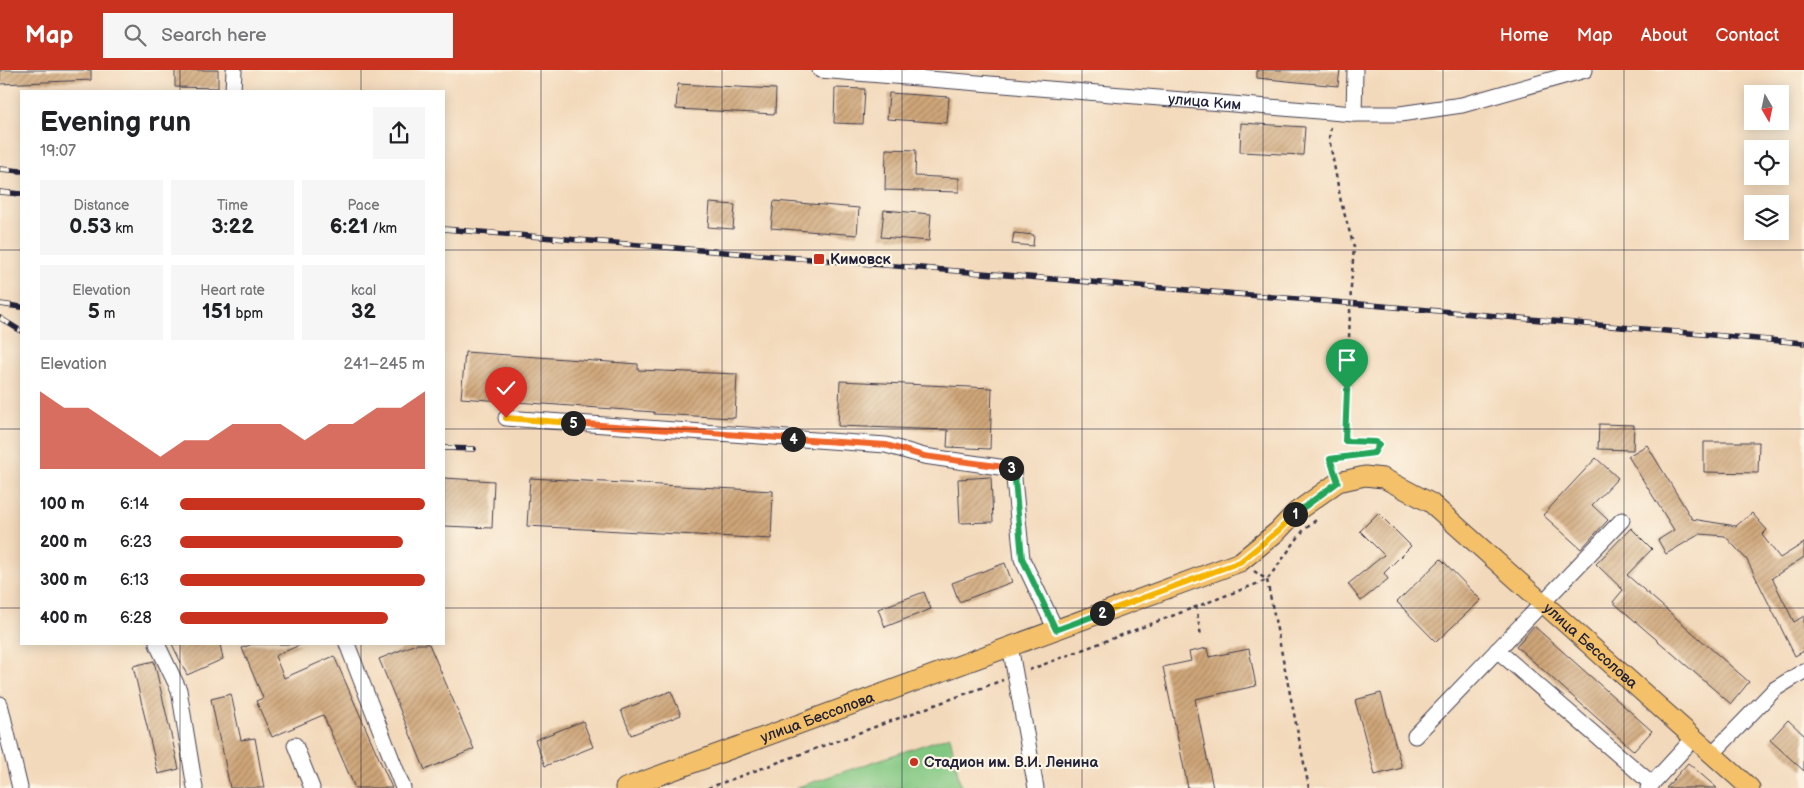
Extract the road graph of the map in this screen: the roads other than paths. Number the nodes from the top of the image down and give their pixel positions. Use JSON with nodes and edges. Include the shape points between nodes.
{"nodes":[{"id":1,"x":234,"y":70,"type":"edge"},
{"id":2,"x":820,"y":70,"type":"edge"},
{"id":3,"x":1355,"y":70,"type":"edge"},
{"id":4,"x":1585,"y":70,"type":"edge"},
{"id":5,"x":233,"y":90,"type":"edge"},
{"id":6,"x":1354,"y":114,"type":"junction"},
{"id":7,"x":506,"y":418,"type":"dead end"},
{"id":8,"x":1622,"y":520,"type":"dead end"},
{"id":9,"x":1542,"y":602,"type":"junction"},
{"id":10,"x":1056,"y":630,"type":"junction"},
{"id":11,"x":158,"y":645,"type":"edge"},
{"id":12,"x":347,"y":645,"type":"edge"},
{"id":13,"x":1010,"y":646,"type":"junction"},
{"id":14,"x":1497,"y":650,"type":"junction"},
{"id":15,"x":1804,"y":671,"type":"edge"},
{"id":16,"x":0,"y":704,"type":"edge"},
{"id":17,"x":1415,"y":736,"type":"dead end"},
{"id":18,"x":1694,"y":738,"type":"junction"},
{"id":19,"x":295,"y":745,"type":"dead end"},
{"id":20,"x":1712,"y":754,"type":"junction"},
{"id":21,"x":1650,"y":786,"type":"edge"},
{"id":22,"x":20,"y":788,"type":"edge"},
{"id":23,"x":195,"y":788,"type":"edge"},
{"id":24,"x":312,"y":788,"type":"edge"},
{"id":25,"x":403,"y":788,"type":"edge"},
{"id":26,"x":625,"y":788,"type":"edge"},
{"id":27,"x":1036,"y":788,"type":"edge"},
{"id":28,"x":1750,"y":788,"type":"edge"}],
"edges":[{"from":1,"to":5,"type":"street"},
{"from":2,"to":6,"type":"street","name":"улица Ким"},
{"from":3,"to":6,"type":"street"},
{"from":4,"to":6,"type":"street","name":"улица Ким","via":[[1462,105],[1400,114]]},
{"from":7,"to":10,"type":"street","via":[[886,445],[924,456],[1014,469],[1022,558]]},
{"from":8,"to":9,"type":"street"},
{"from":9,"to":10,"type":"main road","name":"улица Бессолова","via":[[1431,503],[1383,478],[1365,476],[1338,482],[1296,512],[1240,562]]},
{"from":9,"to":14,"type":"street"},
{"from":9,"to":18,"type":"main road","name":"улица Бессолова"},
{"from":10,"to":13,"type":"main road","name":"улица Бессолова"},
{"from":11,"to":23,"type":"street","via":[[179,690]]},
{"from":12,"to":25,"type":"street"},
{"from":13,"to":26,"type":"main road","name":"улица Бессолова"},
{"from":13,"to":27,"type":"street"},
{"from":14,"to":17,"type":"street"},
{"from":14,"to":21,"type":"street"},
{"from":15,"to":20,"type":"street","via":[[1775,689]]},
{"from":16,"to":22,"type":"street"},
{"from":18,"to":20,"type":"main road","name":"улица Бессолова"},
{"from":18,"to":21,"type":"street"},
{"from":19,"to":24,"type":"street"},
{"from":20,"to":28,"type":"main road","name":"улица Бессолова"}]}
